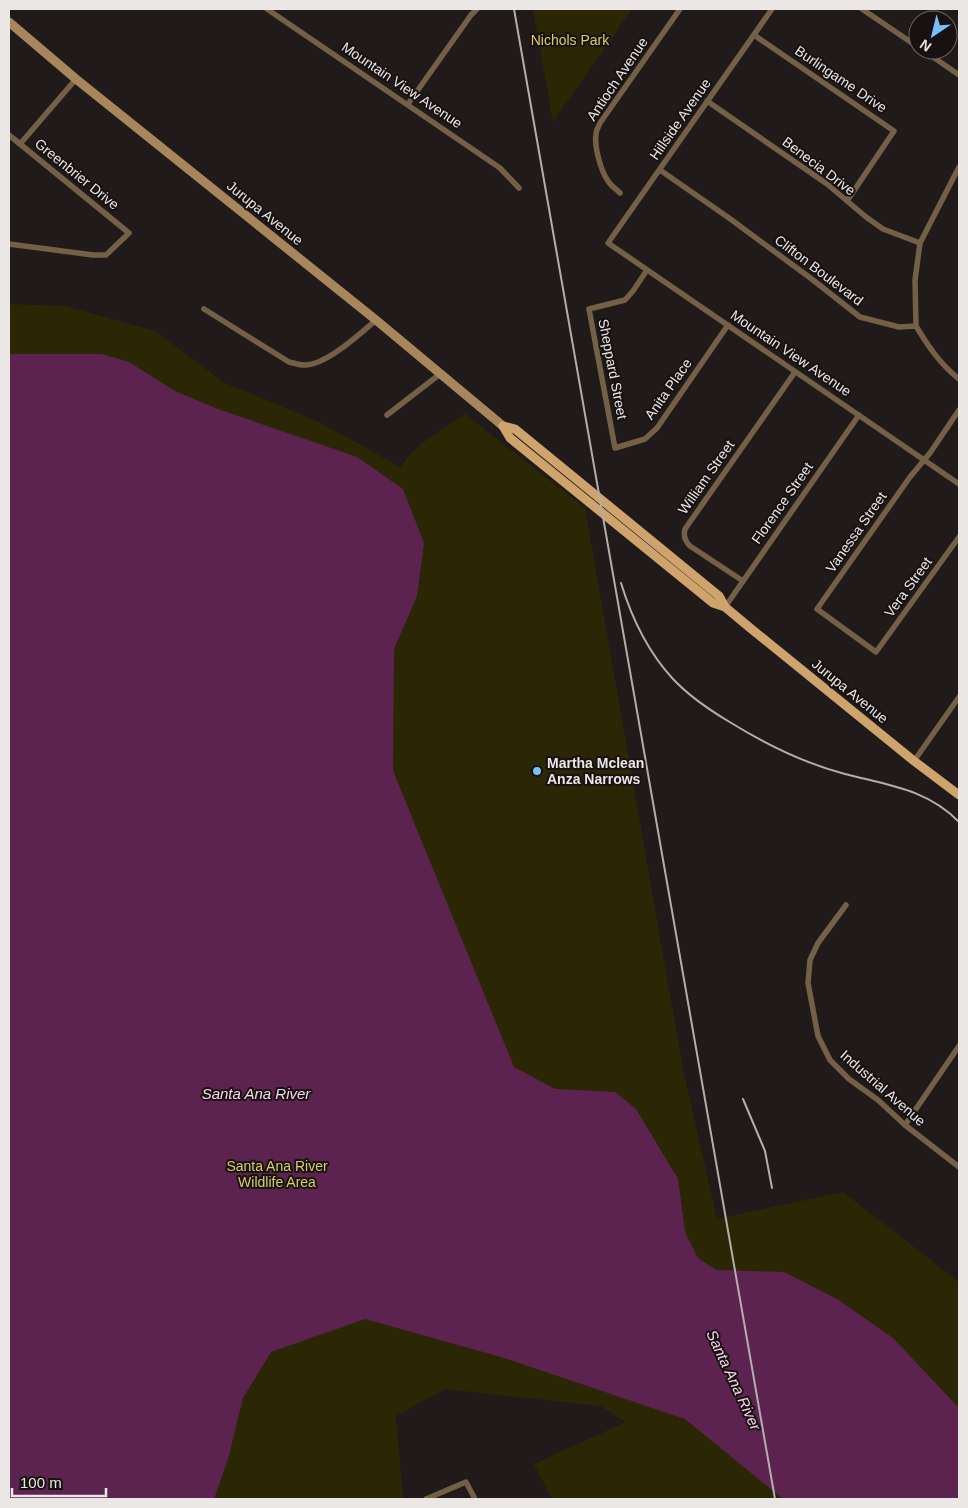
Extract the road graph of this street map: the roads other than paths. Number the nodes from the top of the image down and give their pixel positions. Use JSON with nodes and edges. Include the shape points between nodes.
{"nodes":[{"id":1,"x":268,"y":9,"type":"edge"},
{"id":2,"x":477,"y":9,"type":"edge"},
{"id":3,"x":680,"y":9,"type":"edge"},
{"id":4,"x":772,"y":9,"type":"edge"},
{"id":5,"x":862,"y":9,"type":"edge"},
{"id":6,"x":9,"y":22,"type":"edge"},
{"id":7,"x":754,"y":35,"type":"junction"},
{"id":8,"x":908,"y":40,"type":"edge"},
{"id":9,"x":937,"y":60,"type":"edge"},
{"id":10,"x":959,"y":75,"type":"edge"},
{"id":11,"x":76,"y":79,"type":"junction"},
{"id":12,"x":707,"y":102,"type":"junction"},
{"id":13,"x":408,"y":104,"type":"junction"},
{"id":14,"x":9,"y":134,"type":"edge"},
{"id":15,"x":20,"y":144,"type":"junction"},
{"id":16,"x":959,"y":167,"type":"edge"},
{"id":17,"x":660,"y":170,"type":"junction"},
{"id":18,"x":519,"y":188,"type":"dead end"},
{"id":19,"x":620,"y":192,"type":"dead end"},
{"id":20,"x":847,"y":201,"type":"junction"},
{"id":21,"x":608,"y":243,"type":"joint"},
{"id":22,"x":920,"y":243,"type":"junction"},
{"id":23,"x":9,"y":244,"type":"edge"},
{"id":24,"x":647,"y":270,"type":"junction"},
{"id":25,"x":204,"y":309,"type":"dead end"},
{"id":26,"x":376,"y":320,"type":"junction"},
{"id":27,"x":728,"y":325,"type":"junction"},
{"id":28,"x":916,"y":326,"type":"junction"},
{"id":29,"x":795,"y":372,"type":"junction"},
{"id":30,"x":440,"y":374,"type":"junction"},
{"id":31,"x":959,"y":379,"type":"edge"},
{"id":32,"x":959,"y":410,"type":"edge"},
{"id":33,"x":859,"y":414,"type":"junction"},
{"id":34,"x":387,"y":415,"type":"dead end"},
{"id":35,"x":615,"y":448,"type":"joint"},
{"id":36,"x":924,"y":459,"type":"junction"},
{"id":37,"x":959,"y":484,"type":"edge"},
{"id":38,"x":959,"y":537,"type":"edge"},
{"id":39,"x":743,"y":581,"type":"junction"},
{"id":40,"x":725,"y":607,"type":"junction"},
{"id":41,"x":876,"y":652,"type":"joint"},
{"id":42,"x":959,"y":697,"type":"edge"},
{"id":43,"x":914,"y":761,"type":"junction"},
{"id":44,"x":959,"y":795,"type":"edge"},
{"id":45,"x":846,"y":905,"type":"dead end"},
{"id":46,"x":959,"y":1046,"type":"edge"},
{"id":47,"x":905,"y":1125,"type":"junction"},
{"id":48,"x":959,"y":1167,"type":"edge"},
{"id":49,"x":426,"y":1499,"type":"edge"},
{"id":50,"x":475,"y":1499,"type":"edge"}],
"edges":[{"from":1,"to":13,"type":"street","name":"Mountain View Avenue"},
{"from":2,"to":13,"type":"street"},
{"from":3,"to":19,"type":"street","name":"Antioch Avenue","via":[[596,132],[605,177]]},
{"from":4,"to":7,"type":"street","name":"Hillside Avenue"},
{"from":5,"to":8,"type":"street"},
{"from":6,"to":11,"type":"main road","name":"Jurupa Avenue"},
{"from":7,"to":12,"type":"street","name":"Hillside Avenue"},
{"from":7,"to":20,"type":"street","name":"Burlingame Drive","via":[[894,130]]},
{"from":9,"to":10,"type":"street"},
{"from":11,"to":15,"type":"street"},
{"from":11,"to":26,"type":"main road","name":"Jurupa Avenue"},
{"from":12,"to":17,"type":"street","name":"Hillside Avenue"},
{"from":12,"to":20,"type":"street","name":"Benecia Drive"},
{"from":13,"to":18,"type":"street","name":"Mountain View Avenue","via":[[500,168]]},
{"from":14,"to":15,"type":"street","name":"Greenbrier Drive"},
{"from":15,"to":23,"type":"street","name":"Greenbrier Drive","via":[[129,233],[106,255]]},
{"from":16,"to":22,"type":"street"},
{"from":17,"to":21,"type":"street","name":"Hillside Avenue"},
{"from":17,"to":28,"type":"street","name":"Clifton Boulevard","via":[[814,280],[860,317],[899,327]]},
{"from":20,"to":22,"type":"street","name":"Benecia Drive","via":[[882,229]]},
{"from":21,"to":24,"type":"street","name":"Mountain View Avenue"},
{"from":22,"to":28,"type":"street","via":[[915,280]]},
{"from":24,"to":27,"type":"street","name":"Mountain View Avenue"},
{"from":24,"to":35,"type":"street","name":"Sheppard Street","via":[[625,300],[589,309]]},
{"from":25,"to":26,"type":"street","via":[[289,362],[305,365],[318,363],[353,341]]},
{"from":26,"to":30,"type":"main road","name":"Jurupa Avenue"},
{"from":27,"to":29,"type":"street","name":"Mountain View Avenue"},
{"from":27,"to":35,"type":"street","name":"Anita Place","via":[[657,428],[645,439]]},
{"from":28,"to":31,"type":"street","via":[[933,354]]},
{"from":29,"to":33,"type":"street","name":"Mountain View Avenue"},
{"from":29,"to":39,"type":"street","name":"William Street","via":[[684,533],[690,546]]},
{"from":30,"to":34,"type":"street"},
{"from":30,"to":40,"type":"main road","name":"Jurupa Avenue","via":[[503,426],[515,429],[719,596]]},
{"from":32,"to":36,"type":"street","name":"Vanessa Street"},
{"from":33,"to":36,"type":"street","name":"Mountain View Avenue"},
{"from":33,"to":39,"type":"street","name":"Florence Street"},
{"from":36,"to":37,"type":"street","name":"Mountain View Avenue"},
{"from":36,"to":41,"type":"street","name":"Vanessa Street","via":[[817,609]]},
{"from":38,"to":41,"type":"street","name":"Vera Street"},
{"from":39,"to":40,"type":"street","name":"Florence Street"},
{"from":40,"to":43,"type":"main road","name":"Jurupa Avenue"},
{"from":42,"to":43,"type":"street"},
{"from":43,"to":44,"type":"main road","name":"Jurupa Avenue"},
{"from":45,"to":47,"type":"street","name":"Industrial Avenue","via":[[818,943],[810,960],[808,983],[818,1036],[830,1060]]},
{"from":46,"to":47,"type":"street"},
{"from":47,"to":48,"type":"street","name":"Industrial Avenue"},
{"from":49,"to":50,"type":"street","via":[[466,1482]]}]}
